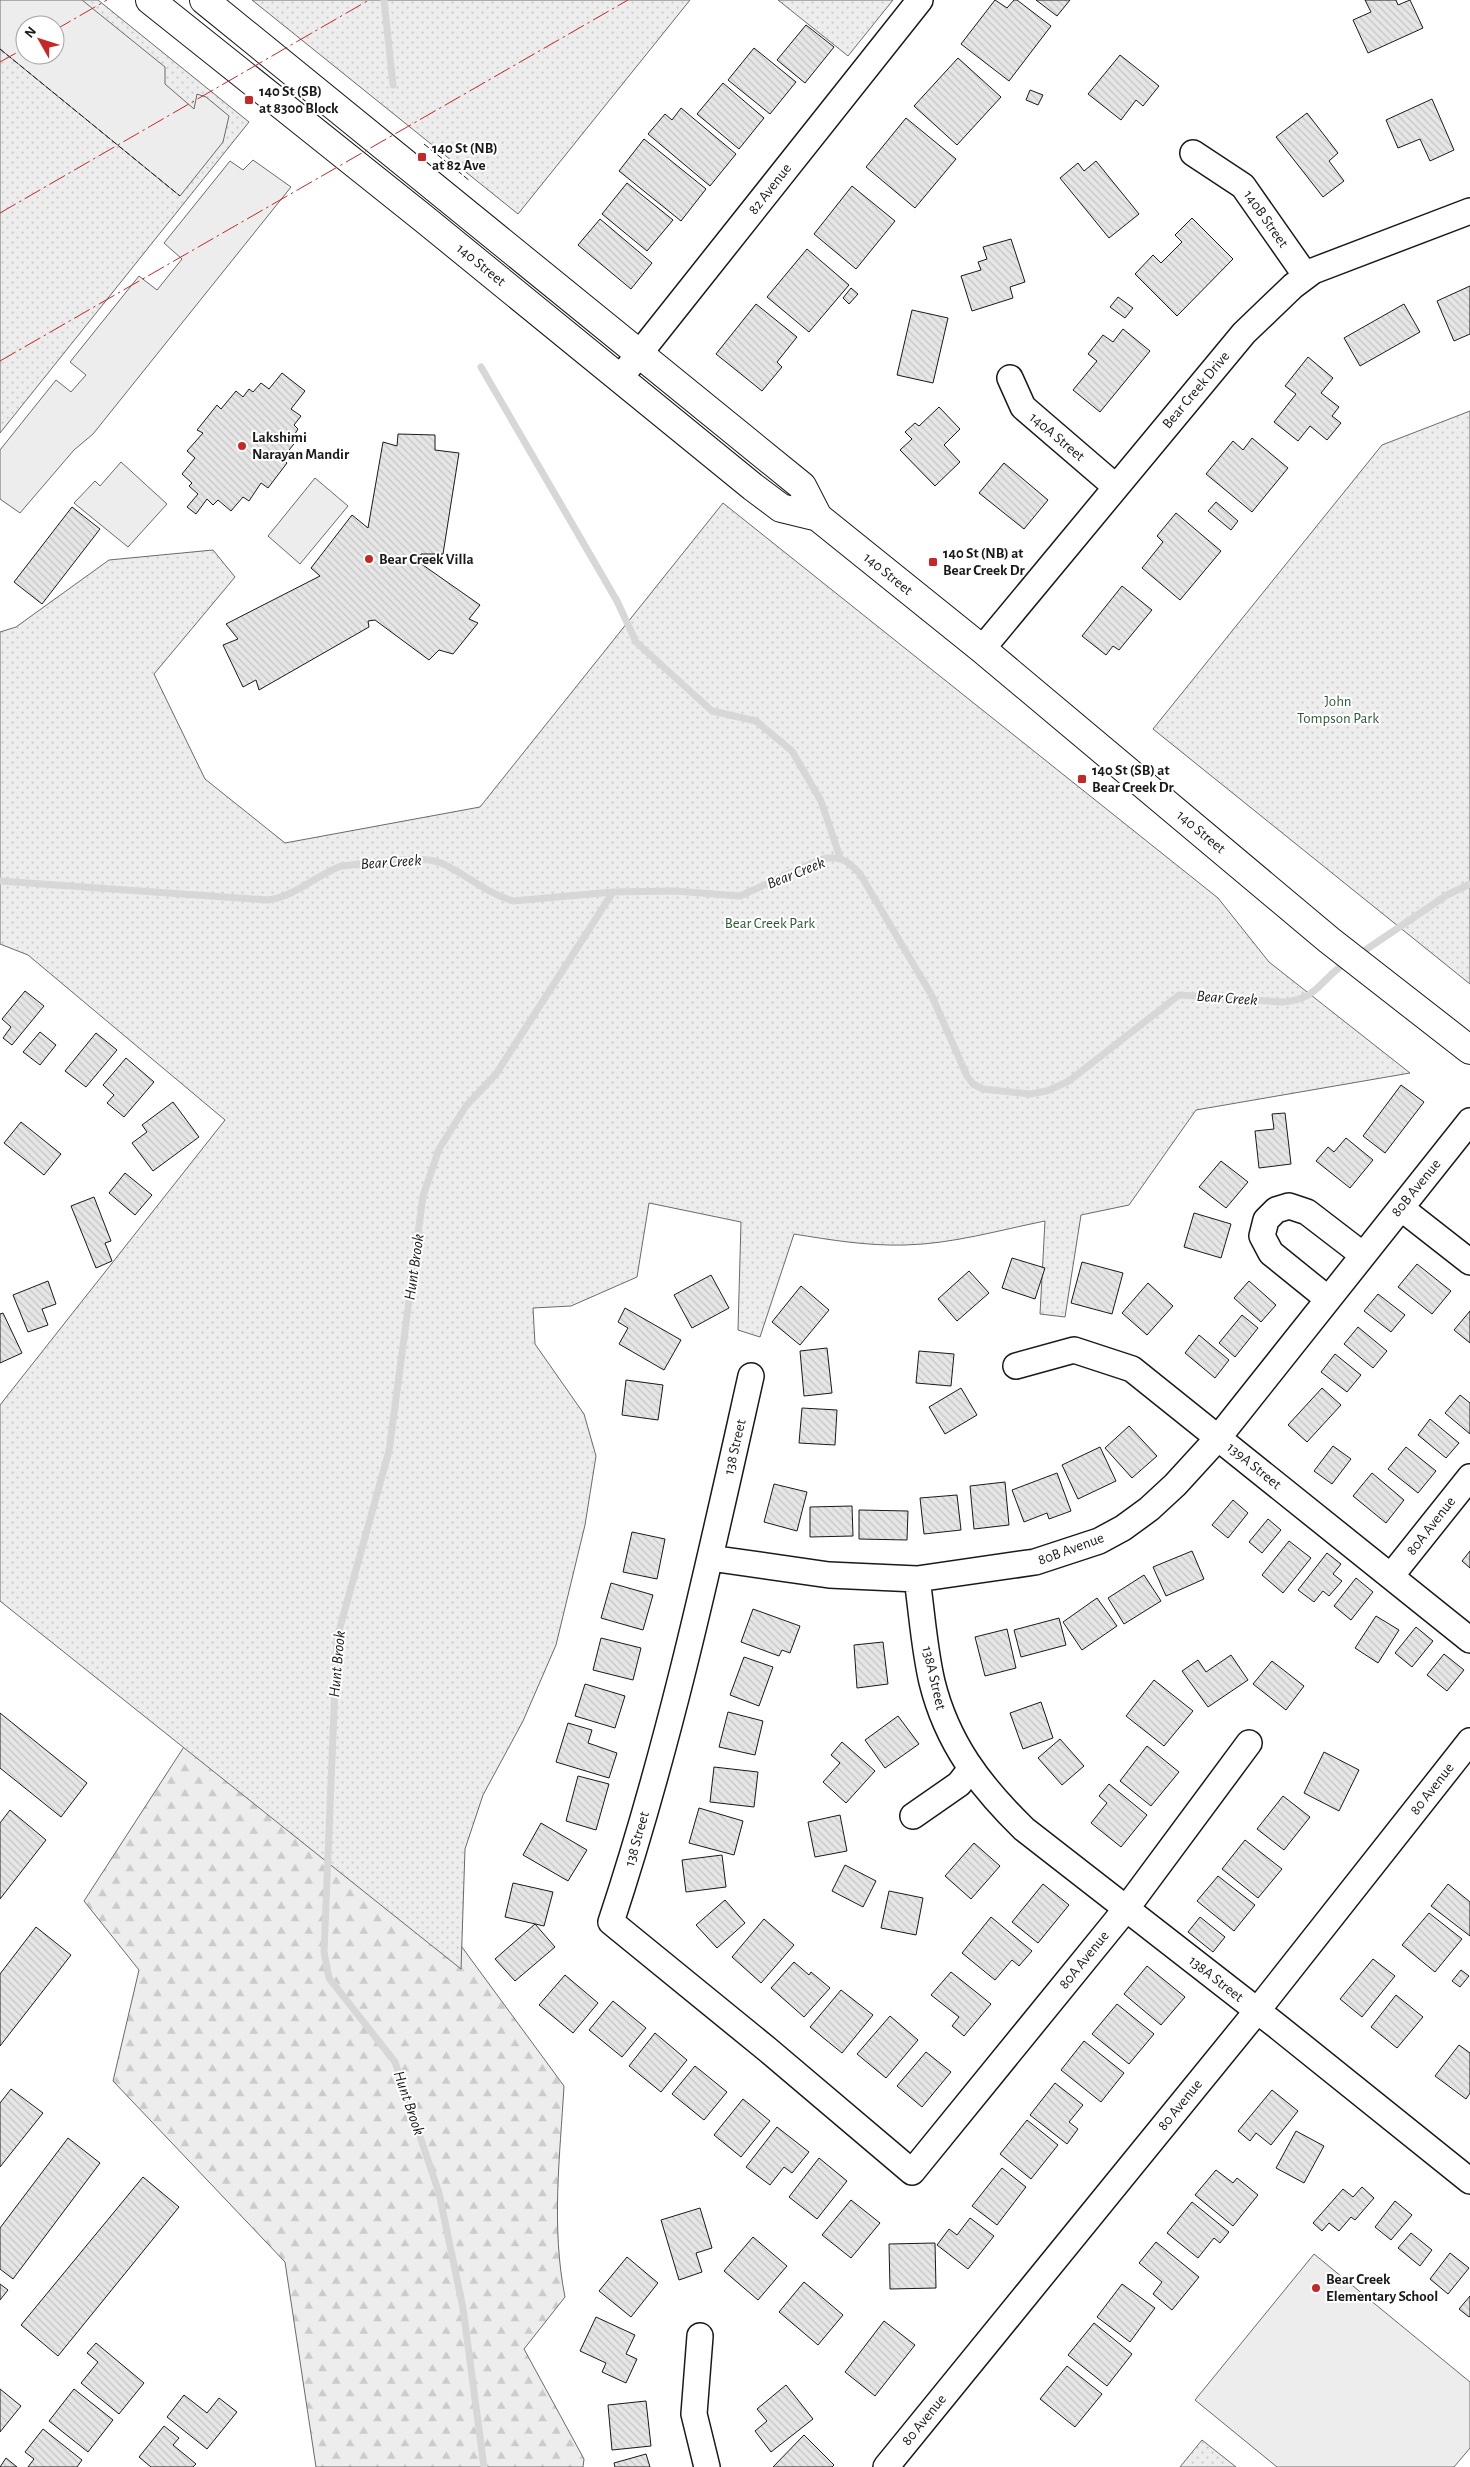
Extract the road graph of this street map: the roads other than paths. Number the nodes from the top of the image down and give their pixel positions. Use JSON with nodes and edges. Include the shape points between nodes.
{"nodes":[{"id":1,"x":150,"y":0,"type":"edge"},
{"id":2,"x":204,"y":0,"type":"edge"},
{"id":3,"x":920,"y":0,"type":"edge"},
{"id":4,"x":1193,"y":153,"type":"dead end"},
{"id":5,"x":1470,"y":211,"type":"edge"},
{"id":6,"x":1306,"y":276,"type":"junction"},
{"id":7,"x":640,"y":353,"type":"junction"},
{"id":8,"x":620,"y":378,"type":"junction"},
{"id":9,"x":1010,"y":378,"type":"dead end"},
{"id":10,"x":1116,"y":487,"type":"junction"},
{"id":11,"x":818,"y":517,"type":"junction"},
{"id":12,"x":982,"y":650,"type":"junction"},
{"id":13,"x":1470,"y":1050,"type":"edge"},
{"id":14,"x":1470,"y":1121,"type":"edge"},
{"id":15,"x":1400,"y":1208,"type":"junction"},
{"id":16,"x":1363,"y":1255,"type":"junction"},
{"id":17,"x":1470,"y":1262,"type":"edge"},
{"id":18,"x":1328,"y":1299,"type":"junction"},
{"id":19,"x":1016,"y":1366,"type":"dead end"},
{"id":20,"x":751,"y":1376,"type":"dead end"},
{"id":21,"x":1218,"y":1438,"type":"junction"},
{"id":22,"x":1470,"y":1477,"type":"edge"},
{"id":23,"x":710,"y":1558,"type":"junction"},
{"id":24,"x":1391,"y":1576,"type":"junction"},
{"id":25,"x":917,"y":1579,"type":"junction"},
{"id":26,"x":1470,"y":1640,"type":"edge"},
{"id":27,"x":1470,"y":1741,"type":"edge"},
{"id":28,"x":1249,"y":1743,"type":"dead end"},
{"id":29,"x":970,"y":1770,"type":"junction"},
{"id":30,"x":913,"y":1816,"type":"dead end"},
{"id":31,"x":1126,"y":1909,"type":"junction"},
{"id":32,"x":1257,"y":2011,"type":"junction"},
{"id":33,"x":912,"y":2172,"type":"joint"},
{"id":34,"x":1470,"y":2182,"type":"edge"},
{"id":35,"x":700,"y":2336,"type":"dead end"},
{"id":36,"x":707,"y":2467,"type":"edge"},
{"id":37,"x":886,"y":2467,"type":"edge"}],
"edges":[{"from":1,"to":8,"type":"main road","name":"140 Street"},
{"from":2,"to":7,"type":"main road","name":"140 Street"},
{"from":3,"to":7,"type":"street","name":"82 Avenue"},
{"from":4,"to":6,"type":"street","name":"140B Street","via":[[1243,186]]},
{"from":5,"to":6,"type":"street","name":"Bear Creek Drive"},
{"from":6,"to":10,"type":"street","name":"Bear Creek Drive","via":[[1244,332]]},
{"from":7,"to":8,"type":"street","name":"82 Avenue"},
{"from":7,"to":11,"type":"main road","name":"140 Street","via":[[802,486]]},
{"from":8,"to":11,"type":"main road","name":"140 Street","via":[[781,508]]},
{"from":9,"to":10,"type":"street","name":"140A Street","via":[[1023,407]]},
{"from":10,"to":12,"type":"street","name":"Bear Creek Drive"},
{"from":11,"to":12,"type":"main road","name":"140 Street"},
{"from":12,"to":13,"type":"main road","name":"140 Street","via":[[1329,940]]},
{"from":14,"to":15,"type":"street","name":"80B Avenue"},
{"from":15,"to":16,"type":"street","name":"80B Avenue"},
{"from":15,"to":17,"type":"street"},
{"from":16,"to":18,"type":"street","name":"80B Avenue"},
{"from":16,"to":18,"type":"street","via":[[1306,1212],[1289,1206],[1276,1210],[1266,1220],[1262,1236],[1271,1254]]},
{"from":18,"to":21,"type":"street","name":"80B Avenue"},
{"from":19,"to":21,"type":"street","name":"139A Street","via":[[1074,1350],[1132,1369]]},
{"from":20,"to":23,"type":"street","name":"138 Street"},
{"from":21,"to":24,"type":"street","name":"139A Street"},
{"from":21,"to":25,"type":"street","name":"80B Avenue","via":[[1149,1509],[1098,1541],[1035,1562]]},
{"from":22,"to":24,"type":"street","name":"80A Avenue"},
{"from":23,"to":25,"type":"street","name":"80B Avenue","via":[[830,1574]]},
{"from":23,"to":33,"type":"street","name":"138 Street","via":[[637,1843],[611,1922]]},
{"from":24,"to":26,"type":"street","name":"139A Street"},
{"from":25,"to":29,"type":"street","name":"138A Street","via":[[932,1682],[944,1718]]},
{"from":27,"to":32,"type":"street","name":"80 Avenue"},
{"from":28,"to":31,"type":"street","name":"80A Avenue"},
{"from":29,"to":30,"type":"street","via":[[958,1784]]},
{"from":29,"to":31,"type":"street","name":"138A Street","via":[[1024,1829]]},
{"from":31,"to":32,"type":"street","name":"138A Street"},
{"from":31,"to":33,"type":"street","name":"80A Avenue"},
{"from":32,"to":34,"type":"street","name":"138A Street"},
{"from":32,"to":37,"type":"street","name":"80 Avenue"},
{"from":35,"to":36,"type":"street","via":[[694,2414]]}]}
